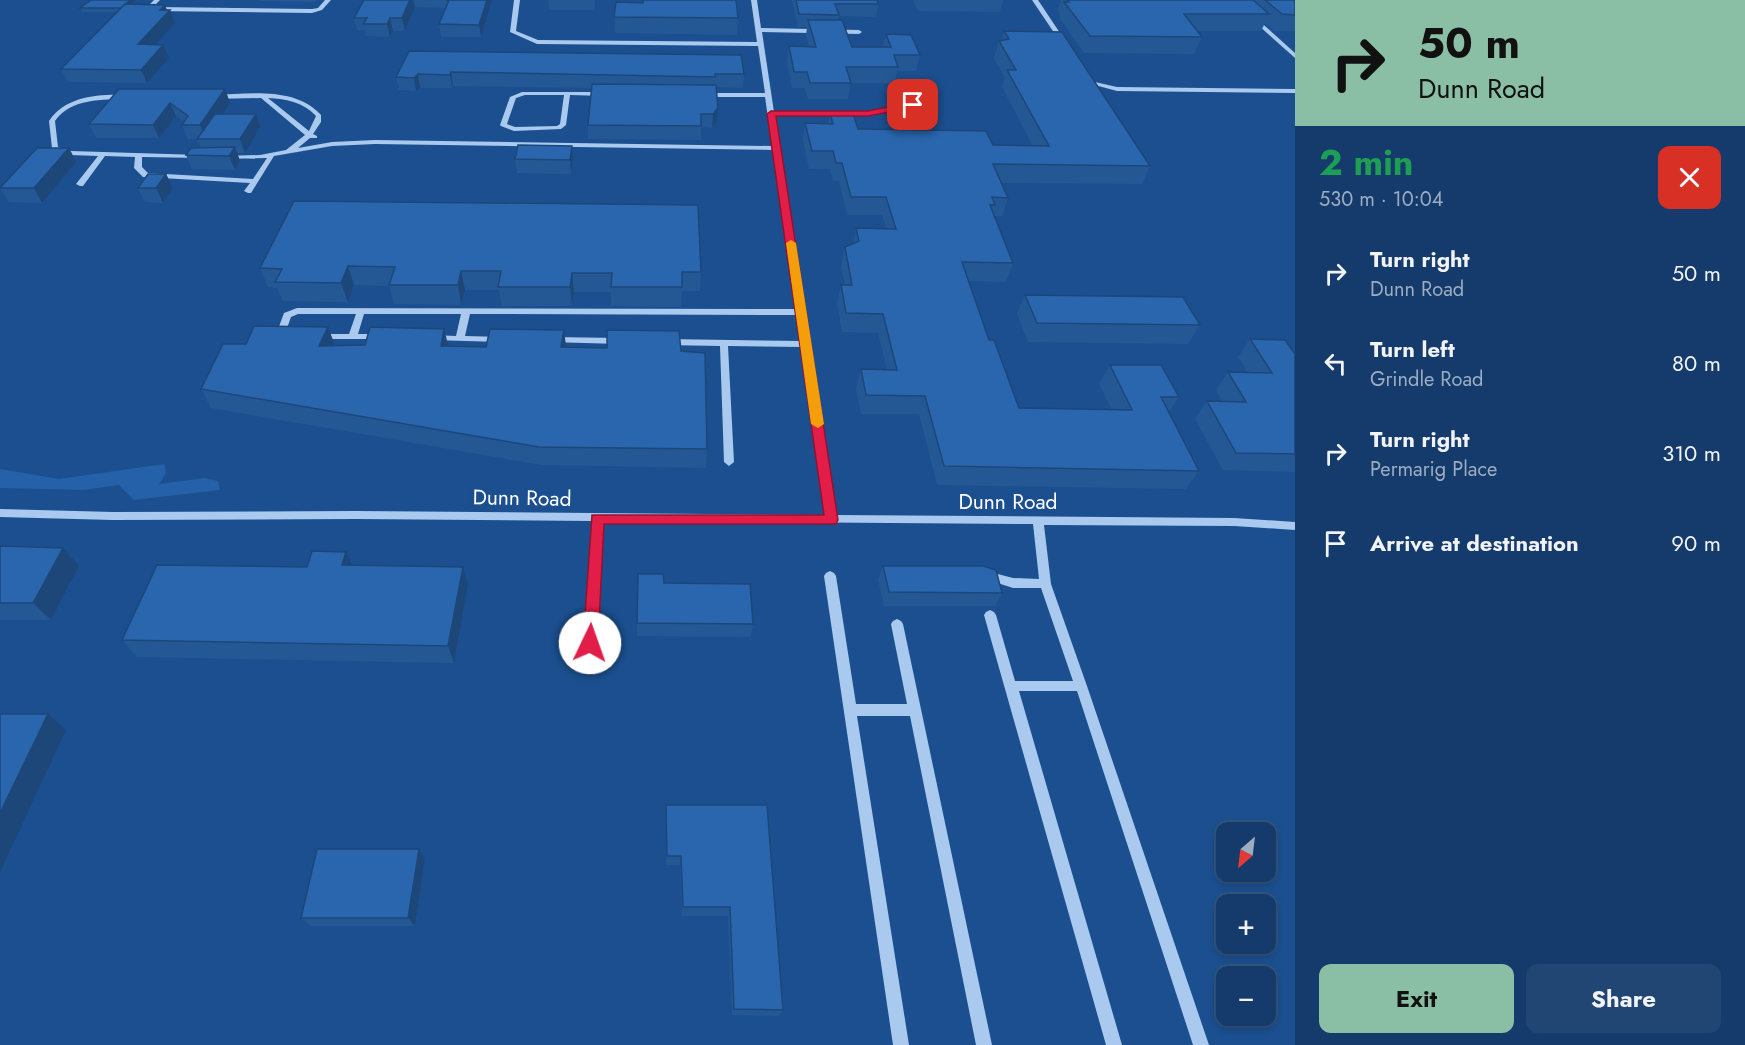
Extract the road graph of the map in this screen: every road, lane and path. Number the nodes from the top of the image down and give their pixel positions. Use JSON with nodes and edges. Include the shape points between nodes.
{"nodes":[{"id":1,"x":157,"y":0,"type":"edge"},
{"id":2,"x":328,"y":0,"type":"edge"},
{"id":3,"x":517,"y":0,"type":"edge"},
{"id":4,"x":754,"y":0,"type":"edge"},
{"id":5,"x":1035,"y":0,"type":"edge"},
{"id":6,"x":1233,"y":0,"type":"edge"},
{"id":7,"x":758,"y":30,"type":"junction"},
{"id":8,"x":859,"y":32,"type":"dead end"},
{"id":9,"x":760,"y":44,"type":"junction"},
{"id":10,"x":1066,"y":47,"type":"edge"},
{"id":11,"x":1295,"y":56,"type":"edge"},
{"id":12,"x":1079,"y":66,"type":"edge"},
{"id":13,"x":1295,"y":91,"type":"edge"},
{"id":14,"x":567,"y":94,"type":"junction"},
{"id":15,"x":614,"y":94,"type":"edge"},
{"id":16,"x":697,"y":94,"type":"edge"},
{"id":17,"x":768,"y":95,"type":"junction"},
{"id":18,"x":139,"y":97,"type":"edge"},
{"id":19,"x":207,"y":97,"type":"edge"},
{"id":20,"x":264,"y":98,"type":"junction"},
{"id":21,"x":913,"y":105,"type":"dead end"},
{"id":22,"x":771,"y":114,"type":"junction"},
{"id":23,"x":309,"y":135,"type":"junction"},
{"id":24,"x":332,"y":144,"type":"junction"},
{"id":25,"x":775,"y":148,"type":"junction"},
{"id":26,"x":288,"y":152,"type":"junction"},
{"id":27,"x":102,"y":155,"type":"junction"},
{"id":28,"x":273,"y":155,"type":"junction"},
{"id":29,"x":139,"y":156,"type":"junction"},
{"id":30,"x":254,"y":181,"type":"junction"},
{"id":31,"x":80,"y":184,"type":"dead end"},
{"id":32,"x":248,"y":191,"type":"dead end"},
{"id":33,"x":361,"y":311,"type":"junction"},
{"id":34,"x":466,"y":311,"type":"junction"},
{"id":35,"x":801,"y":312,"type":"junction"},
{"id":36,"x":301,"y":335,"type":"edge"},
{"id":37,"x":311,"y":335,"type":"edge"},
{"id":38,"x":353,"y":336,"type":"junction"},
{"id":39,"x":388,"y":337,"type":"edge"},
{"id":40,"x":424,"y":338,"type":"edge"},
{"id":41,"x":460,"y":338,"type":"junction"},
{"id":42,"x":506,"y":339,"type":"edge"},
{"id":43,"x":540,"y":340,"type":"edge"},
{"id":44,"x":632,"y":341,"type":"edge"},
{"id":45,"x":655,"y":342,"type":"edge"},
{"id":46,"x":724,"y":343,"type":"junction"},
{"id":47,"x":806,"y":344,"type":"junction"},
{"id":48,"x":729,"y":462,"type":"dead end"},
{"id":49,"x":0,"y":513,"type":"edge"},
{"id":50,"x":597,"y":519,"type":"junction"},
{"id":51,"x":832,"y":520,"type":"junction"},
{"id":52,"x":1038,"y":521,"type":"junction"},
{"id":53,"x":1295,"y":526,"type":"edge"},
{"id":54,"x":975,"y":573,"type":"edge"},
{"id":55,"x":830,"y":576,"type":"dead end"},
{"id":56,"x":1045,"y":584,"type":"junction"},
{"id":57,"x":990,"y":615,"type":"dead end"},
{"id":58,"x":897,"y":624,"type":"dead end"},
{"id":59,"x":590,"y":643,"type":"dead end"},
{"id":60,"x":1011,"y":686,"type":"junction"},
{"id":61,"x":1081,"y":686,"type":"junction"},
{"id":62,"x":849,"y":710,"type":"junction"},
{"id":63,"x":915,"y":710,"type":"junction"},
{"id":64,"x":901,"y":1045,"type":"edge"},
{"id":65,"x":984,"y":1045,"type":"edge"},
{"id":66,"x":1114,"y":1045,"type":"edge"},
{"id":67,"x":1201,"y":1045,"type":"edge"}],
"edges":[{"from":1,"to":2,"type":"street","via":[[151,8],[312,11],[321,9]]},
{"from":3,"to":9,"type":"street","via":[[513,32],[537,42]]},
{"from":4,"to":7,"type":"street"},
{"from":5,"to":10,"type":"street"},
{"from":6,"to":11,"type":"street"},
{"from":7,"to":8,"type":"street"},
{"from":7,"to":9,"type":"street"},
{"from":9,"to":17,"type":"street"},
{"from":12,"to":13,"type":"street","via":[[1093,83],[1118,90]]},
{"from":14,"to":14,"type":"street","via":[[518,94],[513,97],[503,125],[514,129],[559,128]]},
{"from":14,"to":15,"type":"street"},
{"from":16,"to":17,"type":"street"},
{"from":17,"to":22,"type":"street"},
{"from":18,"to":27,"type":"street","via":[[91,98],[54,117],[56,148]]},
{"from":19,"to":20,"type":"street"},
{"from":20,"to":23,"type":"street"},
{"from":20,"to":23,"type":"street","via":[[291,99],[310,105],[319,116]]},
{"from":21,"to":22,"type":"street","via":[[868,114]]},
{"from":22,"to":25,"type":"street"},
{"from":23,"to":24,"type":"street"},
{"from":23,"to":26,"type":"street"},
{"from":24,"to":25,"type":"street"},
{"from":24,"to":26,"type":"street"},
{"from":25,"to":35,"type":"street"},
{"from":26,"to":28,"type":"street"},
{"from":27,"to":29,"type":"street"},
{"from":27,"to":31,"type":"street"},
{"from":28,"to":29,"type":"street"},
{"from":28,"to":30,"type":"street"},
{"from":29,"to":30,"type":"street","via":[[138,168],[146,175]]},
{"from":30,"to":32,"type":"street"},
{"from":33,"to":34,"type":"street"},
{"from":33,"to":36,"type":"street","via":[[290,313],[281,332]]},
{"from":33,"to":38,"type":"street"},
{"from":34,"to":35,"type":"street"},
{"from":34,"to":41,"type":"street"},
{"from":35,"to":47,"type":"street"},
{"from":37,"to":38,"type":"street"},
{"from":38,"to":39,"type":"street"},
{"from":40,"to":41,"type":"street"},
{"from":41,"to":42,"type":"street"},
{"from":43,"to":44,"type":"street"},
{"from":45,"to":46,"type":"street"},
{"from":46,"to":47,"type":"street"},
{"from":46,"to":48,"type":"street"},
{"from":47,"to":51,"type":"street"},
{"from":49,"to":50,"type":"street","name":"Dunn Road"},
{"from":50,"to":51,"type":"street","name":"Dunn Road"},
{"from":50,"to":59,"type":"street"},
{"from":51,"to":52,"type":"street","name":"Dunn Road"},
{"from":52,"to":53,"type":"street","name":"Dunn Road"},
{"from":52,"to":56,"type":"street"},
{"from":54,"to":56,"type":"street","via":[[1013,583]]},
{"from":55,"to":62,"type":"street"},
{"from":56,"to":61,"type":"street"},
{"from":57,"to":60,"type":"street"},
{"from":58,"to":63,"type":"street"},
{"from":60,"to":61,"type":"street"},
{"from":60,"to":66,"type":"street"},
{"from":61,"to":67,"type":"street"},
{"from":62,"to":63,"type":"street"},
{"from":62,"to":64,"type":"street"},
{"from":63,"to":65,"type":"street"}]}
